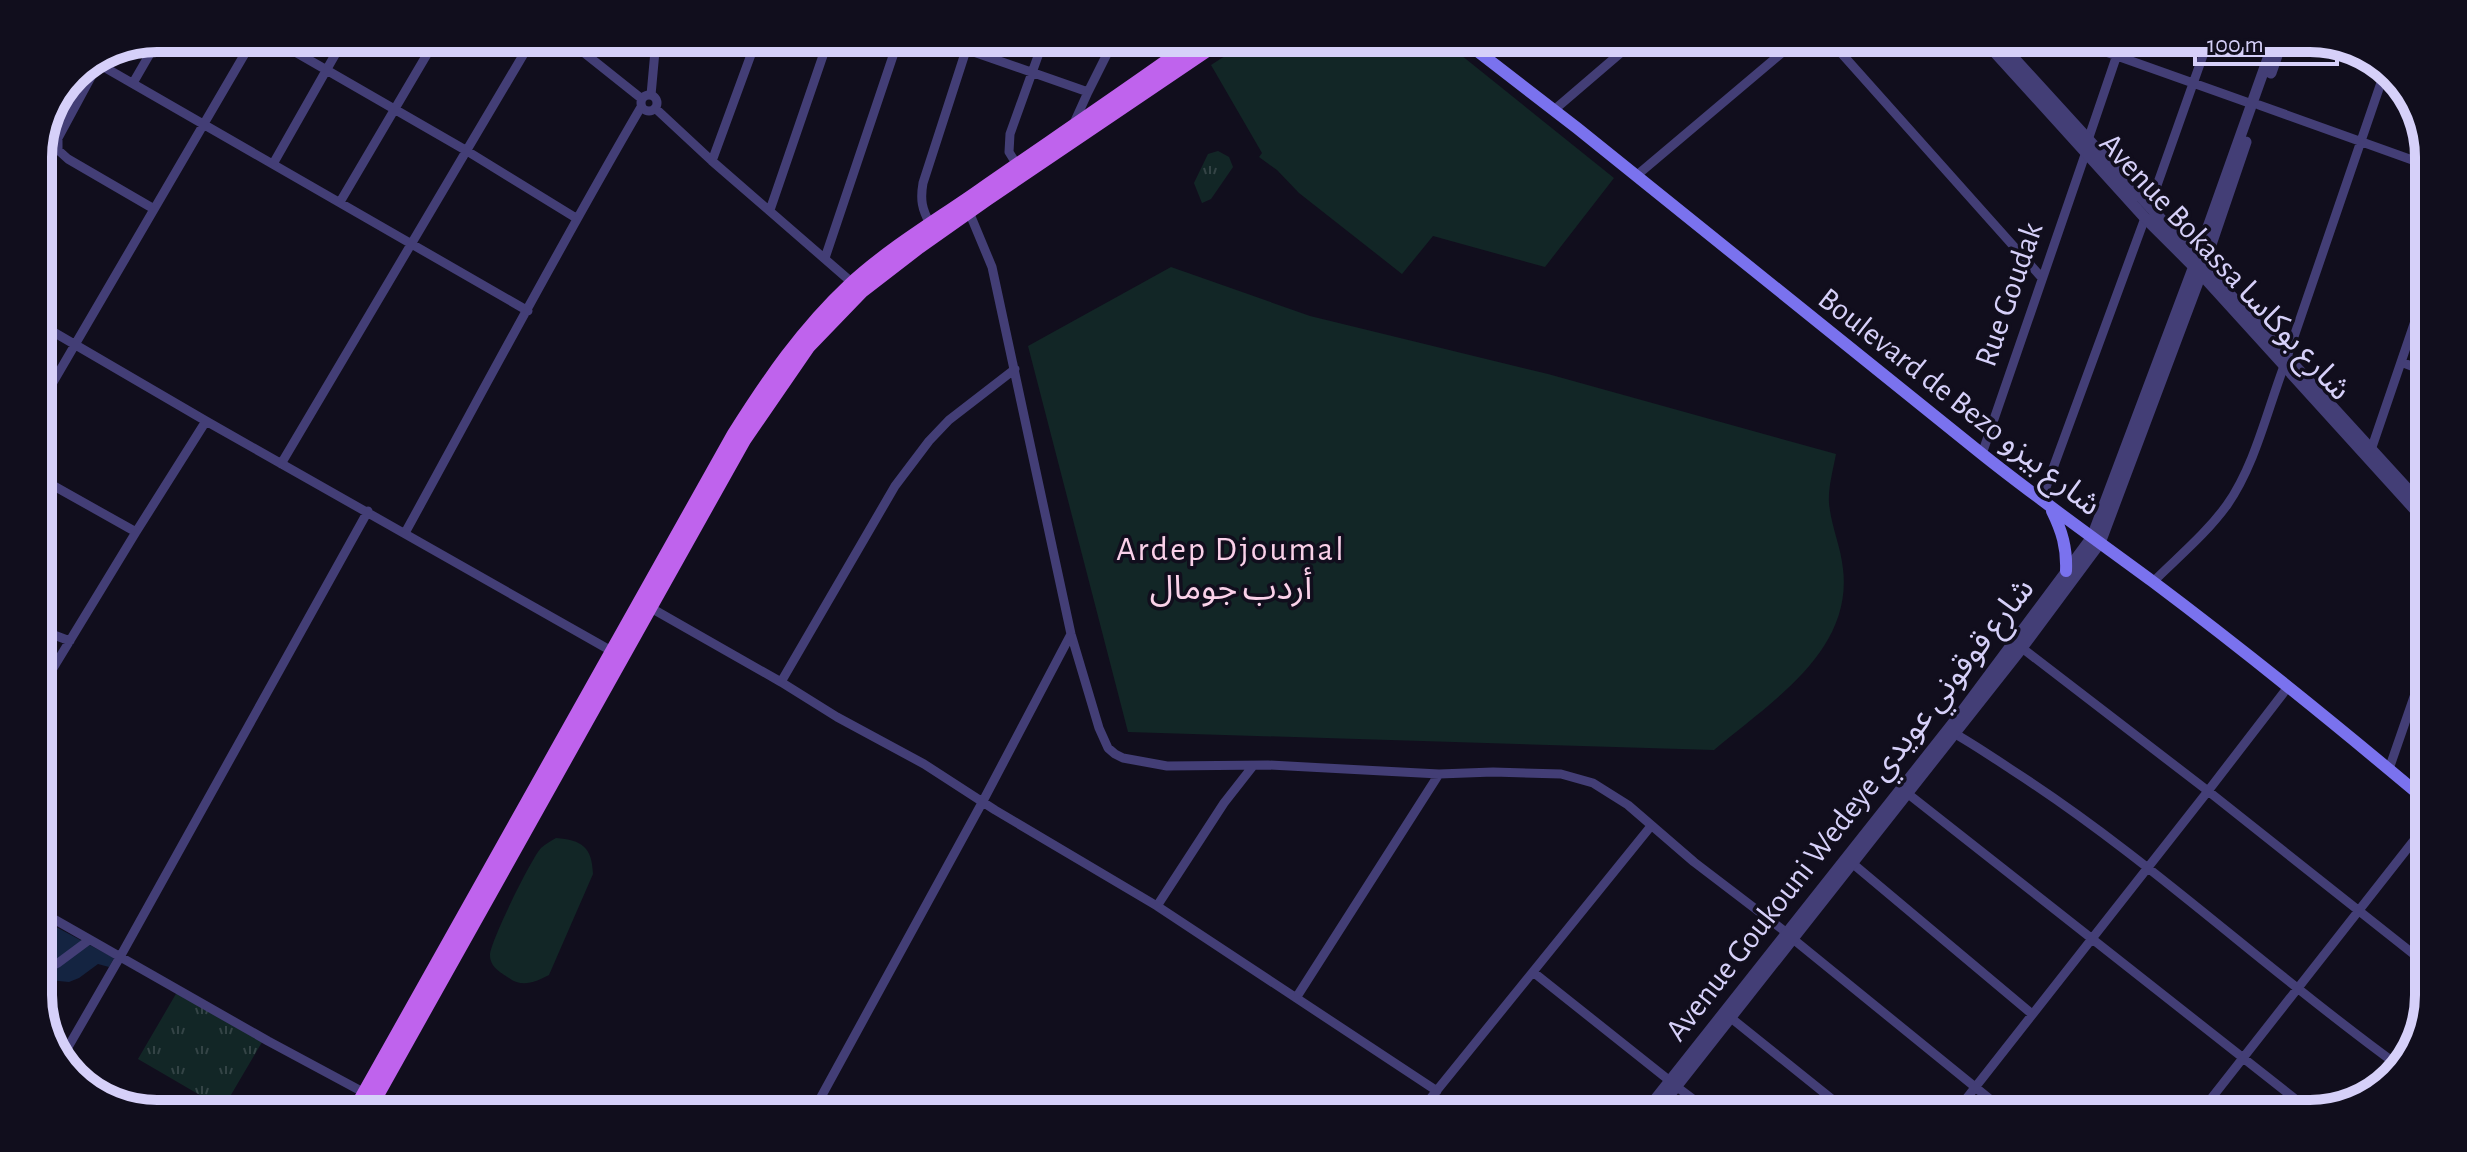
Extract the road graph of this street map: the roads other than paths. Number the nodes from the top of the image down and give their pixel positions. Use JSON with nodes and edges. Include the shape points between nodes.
{"nodes":[{"id":1,"x":246,"y":52,"type":"edge"},
{"id":2,"x":295,"y":52,"type":"edge"},
{"id":3,"x":336,"y":52,"type":"edge"},
{"id":4,"x":428,"y":52,"type":"edge"},
{"id":5,"x":525,"y":52,"type":"edge"},
{"id":6,"x":586,"y":52,"type":"edge"},
{"id":7,"x":654,"y":52,"type":"edge"},
{"id":8,"x":752,"y":52,"type":"edge"},
{"id":9,"x":824,"y":52,"type":"edge"},
{"id":10,"x":894,"y":52,"type":"edge"},
{"id":11,"x":965,"y":52,"type":"edge"},
{"id":12,"x":981,"y":52,"type":"edge"},
{"id":13,"x":1039,"y":52,"type":"edge"},
{"id":14,"x":1108,"y":52,"type":"edge"},
{"id":15,"x":1180,"y":52,"type":"edge"},
{"id":16,"x":1202,"y":52,"type":"edge"},
{"id":17,"x":1479,"y":52,"type":"edge"},
{"id":18,"x":1622,"y":52,"type":"edge"},
{"id":19,"x":1783,"y":52,"type":"edge"},
{"id":20,"x":1840,"y":52,"type":"edge"},
{"id":21,"x":1994,"y":52,"type":"edge"},
{"id":22,"x":2009,"y":52,"type":"edge"},
{"id":23,"x":2118,"y":52,"type":"edge"},
{"id":24,"x":2120,"y":52,"type":"edge"},
{"id":25,"x":2204,"y":52,"type":"edge"},
{"id":26,"x":2271,"y":52,"type":"edge"},
{"id":27,"x":2278,"y":52,"type":"edge"},
{"id":28,"x":151,"y":53,"type":"edge"},
{"id":29,"x":104,"y":66,"type":"edge"},
{"id":30,"x":326,"y":70,"type":"junction"},
{"id":31,"x":1032,"y":73,"type":"junction"},
{"id":32,"x":91,"y":76,"type":"edge"},
{"id":33,"x":2381,"y":81,"type":"edge"},
{"id":34,"x":133,"y":83,"type":"junction"},
{"id":35,"x":2193,"y":84,"type":"junction"},
{"id":36,"x":1088,"y":92,"type":"junction"},
{"id":37,"x":645,"y":100,"type":"junction"},
{"id":38,"x":2255,"y":105,"type":"junction"},
{"id":39,"x":395,"y":109,"type":"junction"},
{"id":40,"x":1554,"y":110,"type":"junction"},
{"id":41,"x":203,"y":124,"type":"junction"},
{"id":42,"x":1071,"y":130,"type":"junction"},
{"id":43,"x":2089,"y":137,"type":"junction"},
{"id":44,"x":2359,"y":142,"type":"junction"},
{"id":45,"x":467,"y":151,"type":"junction"},
{"id":46,"x":2086,"y":152,"type":"junction"},
{"id":47,"x":712,"y":161,"type":"junction"},
{"id":48,"x":2415,"y":161,"type":"edge"},
{"id":49,"x":273,"y":164,"type":"junction"},
{"id":50,"x":1017,"y":165,"type":"junction"},
{"id":51,"x":1636,"y":176,"type":"junction"},
{"id":52,"x":340,"y":202,"type":"junction"},
{"id":53,"x":2150,"y":205,"type":"junction"},
{"id":54,"x":967,"y":206,"type":"junction"},
{"id":55,"x":154,"y":209,"type":"junction"},
{"id":56,"x":770,"y":210,"type":"junction"},
{"id":57,"x":576,"y":218,"type":"junction"},
{"id":58,"x":2145,"y":218,"type":"junction"},
{"id":59,"x":930,"y":224,"type":"junction"},
{"id":60,"x":411,"y":243,"type":"junction"},
{"id":61,"x":825,"y":258,"type":"junction"},
{"id":62,"x":2199,"y":266,"type":"junction"},
{"id":63,"x":2042,"y":278,"type":"junction"},
{"id":64,"x":858,"y":287,"type":"junction"},
{"id":65,"x":528,"y":311,"type":"junction"},
{"id":66,"x":2415,"y":322,"type":"edge"},
{"id":67,"x":2413,"y":328,"type":"joint"},
{"id":68,"x":52,"y":331,"type":"edge"},
{"id":69,"x":76,"y":344,"type":"junction"},
{"id":70,"x":2285,"y":361,"type":"junction"},
{"id":71,"x":2401,"y":362,"type":"junction"},
{"id":72,"x":2415,"y":367,"type":"edge"},
{"id":73,"x":1015,"y":369,"type":"junction"},
{"id":74,"x":775,"y":380,"type":"junction"},
{"id":75,"x":52,"y":384,"type":"edge"},
{"id":76,"x":206,"y":421,"type":"junction"},
{"id":77,"x":2371,"y":450,"type":"junction"},
{"id":78,"x":1982,"y":454,"type":"junction"},
{"id":79,"x":281,"y":464,"type":"junction"},
{"id":80,"x":52,"y":485,"type":"edge"},
{"id":81,"x":2415,"y":497,"type":"edge"},
{"id":82,"x":2046,"y":504,"type":"junction"},
{"id":83,"x":2415,"y":510,"type":"edge"},
{"id":84,"x":368,"y":511,"type":"junction"},
{"id":85,"x":136,"y":532,"type":"junction"},
{"id":86,"x":405,"y":533,"type":"junction"},
{"id":87,"x":2096,"y":540,"type":"junction"},
{"id":88,"x":2066,"y":571,"type":"junction"},
{"id":89,"x":2153,"y":582,"type":"junction"},
{"id":90,"x":651,"y":608,"type":"junction"},
{"id":91,"x":52,"y":634,"type":"edge"},
{"id":92,"x":1071,"y":634,"type":"junction"},
{"id":93,"x":70,"y":641,"type":"junction"},
{"id":94,"x":2022,"y":648,"type":"junction"},
{"id":95,"x":617,"y":654,"type":"junction"},
{"id":96,"x":52,"y":670,"type":"edge"},
{"id":97,"x":781,"y":682,"type":"junction"},
{"id":98,"x":2288,"y":687,"type":"junction"},
{"id":99,"x":2415,"y":694,"type":"edge"},
{"id":100,"x":1951,"y":731,"type":"junction"},
{"id":101,"x":1253,"y":766,"type":"junction"},
{"id":102,"x":2389,"y":769,"type":"junction"},
{"id":103,"x":1439,"y":774,"type":"junction"},
{"id":104,"x":2208,"y":791,"type":"junction"},
{"id":105,"x":2415,"y":791,"type":"edge"},
{"id":106,"x":1907,"y":793,"type":"junction"},
{"id":107,"x":983,"y":801,"type":"junction"},
{"id":108,"x":1651,"y":826,"type":"junction"},
{"id":109,"x":2415,"y":839,"type":"edge"},
{"id":110,"x":1852,"y":863,"type":"junction"},
{"id":111,"x":2148,"y":867,"type":"junction"},
{"id":112,"x":1157,"y":906,"type":"junction"},
{"id":113,"x":2358,"y":909,"type":"junction"},
{"id":114,"x":52,"y":918,"type":"edge"},
{"id":115,"x":1790,"y":936,"type":"junction"},
{"id":116,"x":89,"y":940,"type":"junction"},
{"id":117,"x":2092,"y":940,"type":"junction"},
{"id":118,"x":2415,"y":955,"type":"edge"},
{"id":119,"x":120,"y":957,"type":"junction"},
{"id":120,"x":52,"y":966,"type":"edge"},
{"id":121,"x":1533,"y":972,"type":"junction"},
{"id":122,"x":2296,"y":988,"type":"junction"},
{"id":123,"x":1296,"y":998,"type":"junction"},
{"id":124,"x":2032,"y":1014,"type":"junction"},
{"id":125,"x":1731,"y":1018,"type":"junction"},
{"id":126,"x":67,"y":1049,"type":"edge"},
{"id":127,"x":2242,"y":1057,"type":"junction"},
{"id":128,"x":2392,"y":1060,"type":"edge"},
{"id":129,"x":1674,"y":1084,"type":"junction"},
{"id":130,"x":1974,"y":1088,"type":"junction"},
{"id":131,"x":1437,"y":1091,"type":"junction"},
{"id":132,"x":365,"y":1100,"type":"edge"},
{"id":133,"x":368,"y":1100,"type":"edge"},
{"id":134,"x":819,"y":1100,"type":"edge"},
{"id":135,"x":1429,"y":1100,"type":"edge"},
{"id":136,"x":1657,"y":1100,"type":"edge"},
{"id":137,"x":1664,"y":1100,"type":"edge"},
{"id":138,"x":1695,"y":1100,"type":"edge"},
{"id":139,"x":1833,"y":1100,"type":"edge"},
{"id":140,"x":1965,"y":1100,"type":"edge"},
{"id":141,"x":1990,"y":1100,"type":"edge"},
{"id":142,"x":2210,"y":1100,"type":"edge"},
{"id":143,"x":2297,"y":1100,"type":"edge"}],
"edges":[{"from":1,"to":41,"type":"street"},
{"from":2,"to":30,"type":"street"},
{"from":3,"to":30,"type":"street"},
{"from":4,"to":39,"type":"street"},
{"from":5,"to":45,"type":"street"},
{"from":6,"to":37,"type":"street"},
{"from":7,"to":37,"type":"street"},
{"from":8,"to":47,"type":"street"},
{"from":9,"to":56,"type":"street"},
{"from":10,"to":61,"type":"street"},
{"from":11,"to":59,"type":"street","via":[[920,197]]},
{"from":12,"to":31,"type":"street"},
{"from":13,"to":31,"type":"street"},
{"from":14,"to":36,"type":"street"},
{"from":15,"to":42,"type":"main road"},
{"from":16,"to":54,"type":"main road"},
{"from":17,"to":40,"type":"main road","name":"Boulevard de Bezo شارع بيزو"},
{"from":18,"to":40,"type":"street"},
{"from":19,"to":51,"type":"street"},
{"from":20,"to":63,"type":"street"},
{"from":21,"to":46,"type":"street","name":"Avenue Bokassa شارع بوكاسا"},
{"from":22,"to":43,"type":"street","name":"Avenue Bokassa شارع بوكاسا"},
{"from":23,"to":43,"type":"street"},
{"from":24,"to":35,"type":"street"},
{"from":25,"to":35,"type":"street"},
{"from":26,"to":38,"type":"street"},
{"from":27,"to":38,"type":"street"},
{"from":28,"to":34,"type":"street"},
{"from":29,"to":34,"type":"street"},
{"from":30,"to":39,"type":"street"},
{"from":30,"to":49,"type":"street"},
{"from":31,"to":36,"type":"street"},
{"from":31,"to":50,"type":"street","via":[[1008,143]]},
{"from":32,"to":55,"type":"street","via":[[58,138],[58,150]]},
{"from":33,"to":44,"type":"street"},
{"from":34,"to":41,"type":"street"},
{"from":35,"to":38,"type":"street"},
{"from":35,"to":53,"type":"street"},
{"from":36,"to":42,"type":"street"},
{"from":37,"to":47,"type":"street","via":[[657,100],[655,108]]},
{"from":37,"to":57,"type":"street"},
{"from":38,"to":44,"type":"street"},
{"from":38,"to":62,"type":"street"},
{"from":39,"to":45,"type":"street"},
{"from":39,"to":52,"type":"street"},
{"from":40,"to":51,"type":"main road","name":"Boulevard de Bezo شارع بيزو"},
{"from":41,"to":49,"type":"street"},
{"from":41,"to":55,"type":"street"},
{"from":42,"to":50,"type":"main road"},
{"from":43,"to":53,"type":"street","name":"Avenue Bokassa شارع بوكاسا"},
{"from":44,"to":48,"type":"street"},
{"from":44,"to":70,"type":"street"},
{"from":45,"to":57,"type":"street"},
{"from":45,"to":60,"type":"street"},
{"from":46,"to":58,"type":"street","name":"Avenue Bokassa شارع بوكاسا"},
{"from":46,"to":63,"type":"street","name":"Rue Goudak"},
{"from":47,"to":56,"type":"street"},
{"from":49,"to":52,"type":"street"},
{"from":50,"to":54,"type":"main road"},
{"from":51,"to":78,"type":"main road","name":"Boulevard de Bezo شارع بيزو"},
{"from":52,"to":60,"type":"street"},
{"from":53,"to":62,"type":"street","name":"Avenue Bokassa شارع بوكاسا"},
{"from":54,"to":59,"type":"main road"},
{"from":54,"to":64,"type":"main road"},
{"from":54,"to":73,"type":"street","via":[[992,267]]},
{"from":55,"to":69,"type":"street"},
{"from":56,"to":61,"type":"street"},
{"from":57,"to":65,"type":"street"},
{"from":58,"to":62,"type":"street","name":"Avenue Bokassa شارع بوكاسا"},
{"from":58,"to":82,"type":"street"},
{"from":59,"to":64,"type":"main road"},
{"from":60,"to":65,"type":"street"},
{"from":60,"to":79,"type":"street"},
{"from":61,"to":64,"type":"street"},
{"from":62,"to":70,"type":"street","name":"Avenue Bokassa شارع بوكاسا"},
{"from":62,"to":87,"type":"street"},
{"from":63,"to":78,"type":"street","name":"Rue Goudak"},
{"from":64,"to":74,"type":"main road"},
{"from":65,"to":86,"type":"street"},
{"from":66,"to":67,"type":"street"},
{"from":67,"to":71,"type":"street"},
{"from":68,"to":69,"type":"street"},
{"from":69,"to":75,"type":"street"},
{"from":69,"to":76,"type":"street"},
{"from":70,"to":77,"type":"street","name":"Avenue Bokassa شارع بوكاسا"},
{"from":70,"to":83,"type":"street","name":"Avenue Bokassa شارع بوكاسا"},
{"from":70,"to":89,"type":"street","via":[[2243,477],[2227,504]]},
{"from":71,"to":72,"type":"street"},
{"from":71,"to":77,"type":"street"},
{"from":73,"to":92,"type":"street"},
{"from":73,"to":97,"type":"street","via":[[949,420],[911,463]]},
{"from":74,"to":90,"type":"main road"},
{"from":74,"to":95,"type":"main road","via":[[734,434]]},
{"from":76,"to":79,"type":"street"},
{"from":76,"to":85,"type":"street"},
{"from":77,"to":81,"type":"street","name":"Avenue Bokassa شارع بوكاسا"},
{"from":78,"to":82,"type":"main road","name":"Boulevard de Bezo شارع بيزو"},
{"from":79,"to":84,"type":"street"},
{"from":80,"to":85,"type":"street"},
{"from":82,"to":87,"type":"main road","name":"Boulevard de Bezo شارع بيزو"},
{"from":82,"to":88,"type":"main road","via":[[2061,529]]},
{"from":84,"to":86,"type":"street"},
{"from":84,"to":119,"type":"street"},
{"from":85,"to":93,"type":"street"},
{"from":86,"to":95,"type":"street"},
{"from":87,"to":88,"type":"street","name":"Avenue Goukouni Wedeye شارع قوقوني عويدي"},
{"from":87,"to":89,"type":"main road","name":"Boulevard de Bezo شارع بيزو"},
{"from":87,"to":94,"type":"street","name":"Avenue Goukouni Wedeye شارع قوقوني عويدي"},
{"from":88,"to":100,"type":"street","name":"Avenue Goukouni Wedeye شارع قوقوني عويدي"},
{"from":89,"to":98,"type":"main road","name":"Boulevard de Bezo شارع بيزو"},
{"from":90,"to":95,"type":"main road"},
{"from":90,"to":97,"type":"street"},
{"from":91,"to":93,"type":"street"},
{"from":92,"to":101,"type":"street","via":[[1099,728],[1115,754],[1167,766]]},
{"from":92,"to":107,"type":"street"},
{"from":93,"to":96,"type":"street"},
{"from":94,"to":100,"type":"street","name":"Avenue Goukouni Wedeye شارع قوقوني عويدي"},
{"from":94,"to":104,"type":"street"},
{"from":95,"to":133,"type":"main road"},
{"from":97,"to":107,"type":"street"},
{"from":98,"to":102,"type":"main road","name":"Boulevard de Bezo شارع بيزو"},
{"from":98,"to":104,"type":"street"},
{"from":99,"to":102,"type":"street"},
{"from":100,"to":106,"type":"street","name":"Avenue Goukouni Wedeye شارع قوقوني عويدي"},
{"from":100,"to":111,"type":"street","via":[[2063,803]]},
{"from":100,"to":115,"type":"street","name":"Avenue Goukouni Wedeye شارع قوقوني عويدي"},
{"from":101,"to":103,"type":"street"},
{"from":101,"to":112,"type":"street"},
{"from":102,"to":105,"type":"main road","name":"Boulevard de Bezo شارع بيزو"},
{"from":103,"to":108,"type":"street","via":[[1561,774],[1593,783]]},
{"from":103,"to":123,"type":"street"},
{"from":104,"to":111,"type":"street"},
{"from":104,"to":113,"type":"street"},
{"from":106,"to":110,"type":"street","name":"Avenue Goukouni Wedeye شارع قوقوني عويدي"},
{"from":106,"to":117,"type":"street"},
{"from":107,"to":112,"type":"street"},
{"from":107,"to":134,"type":"street"},
{"from":108,"to":115,"type":"street"},
{"from":108,"to":121,"type":"street"},
{"from":109,"to":113,"type":"street"},
{"from":110,"to":115,"type":"street","name":"Avenue Goukouni Wedeye شارع قوقوني عويدي"},
{"from":110,"to":124,"type":"street"},
{"from":111,"to":117,"type":"street"},
{"from":111,"to":122,"type":"street"},
{"from":112,"to":123,"type":"street"},
{"from":113,"to":118,"type":"street"},
{"from":113,"to":122,"type":"street"},
{"from":114,"to":116,"type":"street"},
{"from":115,"to":125,"type":"street","name":"Avenue Goukouni Wedeye شارع قوقوني عويدي"},
{"from":115,"to":129,"type":"street","name":"Avenue Goukouni Wedeye شارع قوقوني عويدي"},
{"from":115,"to":130,"type":"street"},
{"from":116,"to":119,"type":"street"},
{"from":116,"to":120,"type":"street"},
{"from":117,"to":124,"type":"street"},
{"from":117,"to":127,"type":"street"},
{"from":119,"to":126,"type":"street"},
{"from":119,"to":132,"type":"street"},
{"from":121,"to":129,"type":"street"},
{"from":121,"to":131,"type":"street"},
{"from":122,"to":127,"type":"street"},
{"from":122,"to":128,"type":"street"},
{"from":123,"to":131,"type":"street"},
{"from":124,"to":130,"type":"street"},
{"from":125,"to":129,"type":"street","name":"Avenue Goukouni Wedeye شارع قوقوني عويدي"},
{"from":125,"to":139,"type":"street"},
{"from":127,"to":142,"type":"street"},
{"from":127,"to":143,"type":"street"},
{"from":129,"to":136,"type":"street","name":"Avenue Goukouni Wedeye شارع قوقوني عويدي"},
{"from":129,"to":137,"type":"street","name":"Avenue Goukouni Wedeye شارع قوقوني عويدي"},
{"from":129,"to":138,"type":"street"},
{"from":130,"to":140,"type":"street"},
{"from":130,"to":141,"type":"street"},
{"from":131,"to":135,"type":"street"}]}
